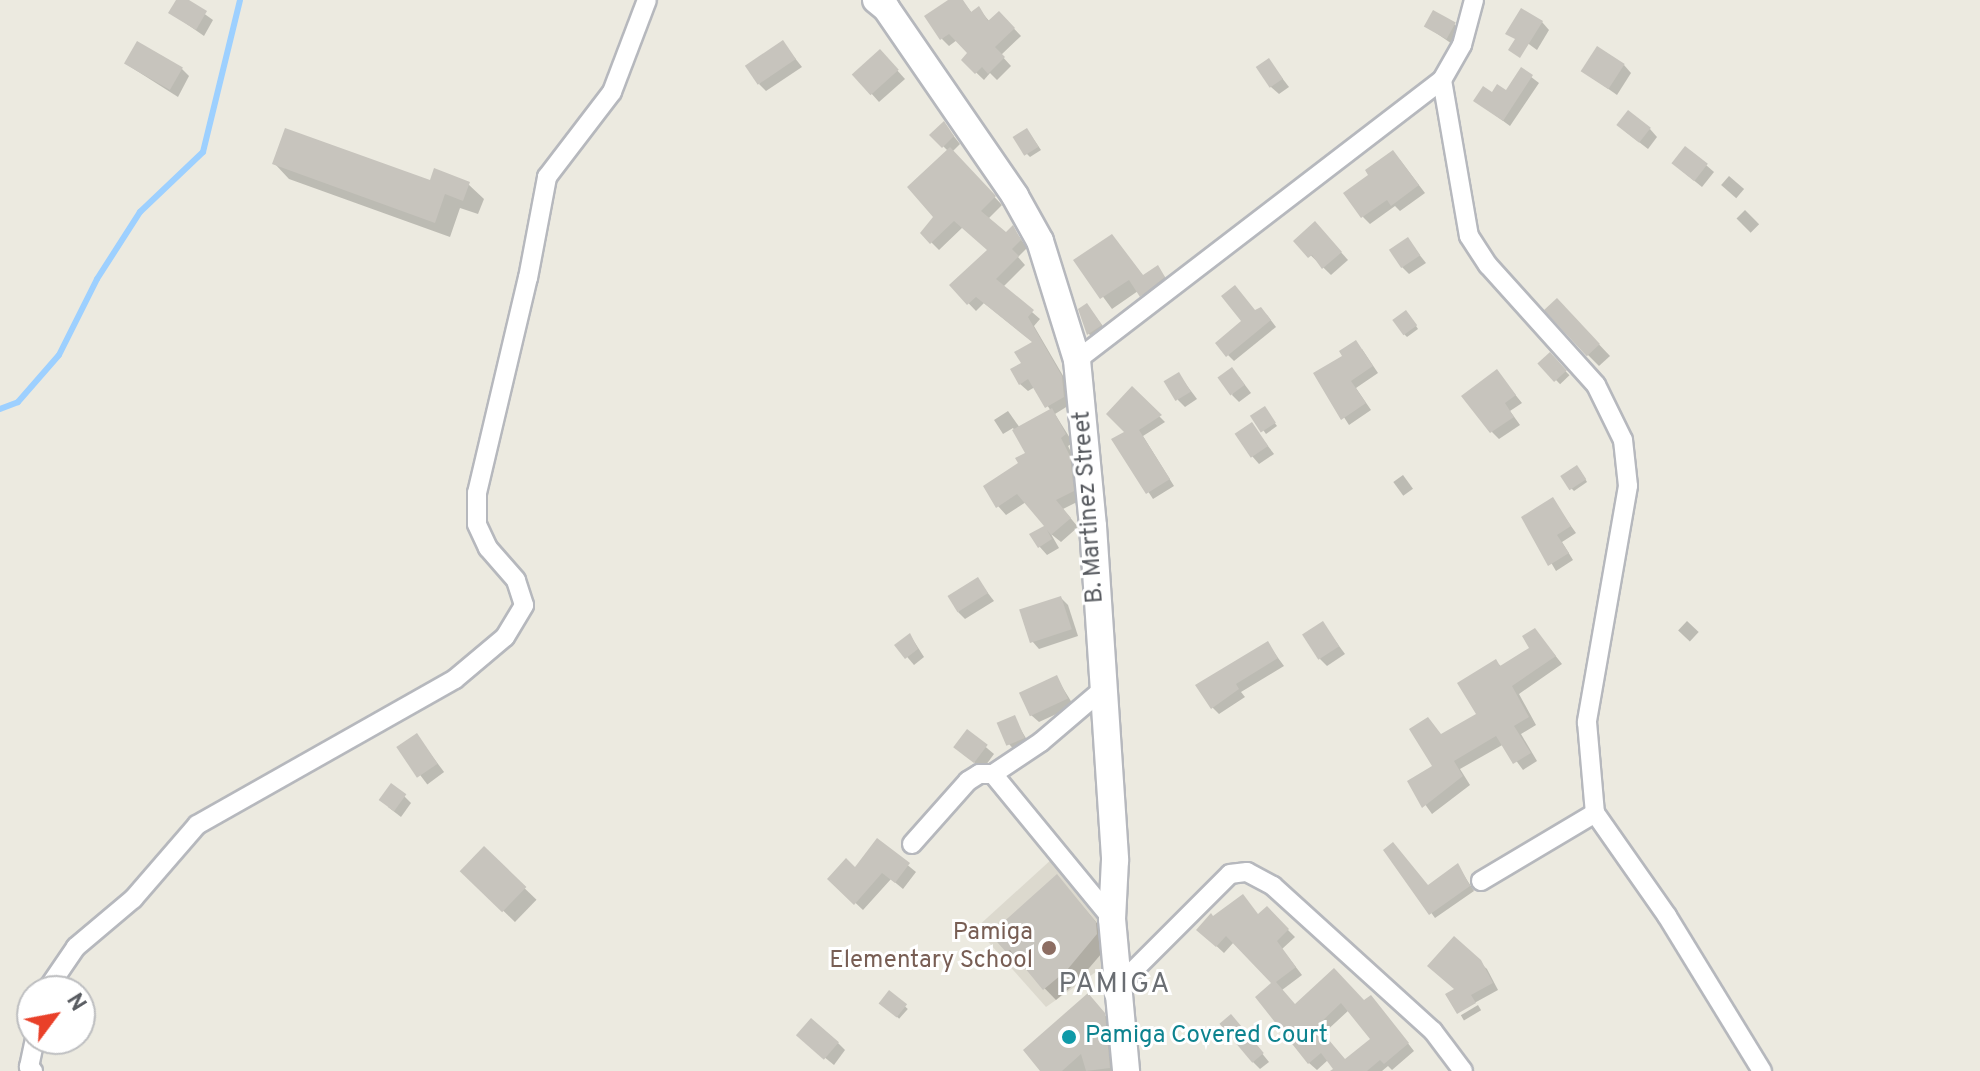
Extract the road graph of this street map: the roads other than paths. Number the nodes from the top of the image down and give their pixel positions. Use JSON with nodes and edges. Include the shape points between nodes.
{"nodes":[{"id":1,"x":647,"y":0,"type":"edge"},
{"id":2,"x":876,"y":0,"type":"edge"},
{"id":3,"x":1474,"y":0,"type":"edge"},
{"id":4,"x":1442,"y":80,"type":"junction"},
{"id":5,"x":1077,"y":360,"type":"junction"},
{"id":6,"x":1102,"y":690,"type":"junction"},
{"id":7,"x":993,"y":774,"type":"junction"},
{"id":8,"x":1595,"y":813,"type":"junction"},
{"id":9,"x":912,"y":844,"type":"dead end"},
{"id":10,"x":1481,"y":881,"type":"dead end"},
{"id":11,"x":1112,"y":919,"type":"junction"},
{"id":12,"x":57,"y":975,"type":"edge"},
{"id":13,"x":1118,"y":986,"type":"junction"},
{"id":14,"x":1126,"y":1071,"type":"edge"},
{"id":15,"x":1463,"y":1071,"type":"edge"},
{"id":16,"x":1762,"y":1071,"type":"edge"}],
"edges":[{"from":1,"to":12,"type":"street","via":[[612,92],[547,177],[477,493],[477,524],[488,548],[516,580],[524,605],[505,637],[455,679],[197,825],[133,899],[76,947]]},
{"from":2,"to":5,"type":"street","name":"B. Martinez Street","via":[[1015,196],[1040,241]]},
{"from":3,"to":4,"type":"street","via":[[1462,45]]},
{"from":4,"to":5,"type":"street"},
{"from":4,"to":8,"type":"street","via":[[1469,236],[1488,265],[1596,385],[1623,440],[1628,486],[1587,722]]},
{"from":5,"to":6,"type":"street","name":"B. Martinez Street"},
{"from":6,"to":7,"type":"street"},
{"from":6,"to":11,"type":"street","name":"B. Martinez Street","via":[[1115,860]]},
{"from":7,"to":9,"type":"street","via":[[968,781]]},
{"from":7,"to":11,"type":"street"},
{"from":8,"to":10,"type":"street"},
{"from":8,"to":16,"type":"street","via":[[1667,916]]},
{"from":11,"to":13,"type":"street","name":"B. Martinez Street"},
{"from":13,"to":14,"type":"street","name":"B. Martinez Street"},
{"from":13,"to":15,"type":"street","via":[[1230,874],[1247,872],[1273,886],[1433,1031]]}]}
